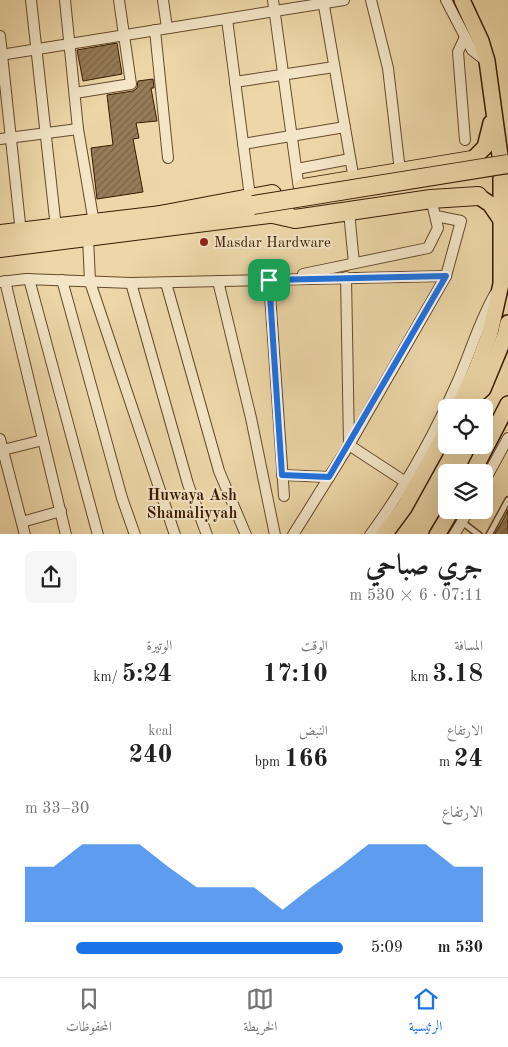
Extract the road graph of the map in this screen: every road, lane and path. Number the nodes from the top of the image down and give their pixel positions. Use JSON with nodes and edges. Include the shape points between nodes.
{"nodes":[{"id":1,"x":31,"y":0,"type":"edge"},
{"id":2,"x":65,"y":0,"type":"edge"},
{"id":3,"x":119,"y":0,"type":"edge"},
{"id":4,"x":164,"y":0,"type":"edge"},
{"id":5,"x":273,"y":0,"type":"edge"},
{"id":6,"x":344,"y":0,"type":"edge"},
{"id":7,"x":371,"y":0,"type":"edge"},
{"id":8,"x":446,"y":0,"type":"edge"},
{"id":9,"x":462,"y":0,"type":"edge"},
{"id":10,"x":324,"y":2,"type":"edge"},
{"id":11,"x":275,"y":11,"type":"junction"},
{"id":12,"x":227,"y":19,"type":"junction"},
{"id":13,"x":167,"y":28,"type":"junction"},
{"id":14,"x":154,"y":30,"type":"junction"},
{"id":15,"x":123,"y":35,"type":"junction"},
{"id":16,"x":0,"y":36,"type":"edge"},
{"id":17,"x":466,"y":37,"type":"junction"},
{"id":18,"x":70,"y":44,"type":"junction"},
{"id":19,"x":36,"y":49,"type":"junction"},
{"id":20,"x":1,"y":55,"type":"edge"},
{"id":21,"x":486,"y":61,"type":"junction"},
{"id":22,"x":334,"y":66,"type":"junction"},
{"id":23,"x":284,"y":74,"type":"junction"},
{"id":24,"x":235,"y":82,"type":"junction"},
{"id":25,"x":74,"y":93,"type":"junction"},
{"id":26,"x":492,"y":109,"type":"junction"},
{"id":27,"x":345,"y":127,"type":"junction"},
{"id":28,"x":78,"y":129,"type":"junction"},
{"id":29,"x":45,"y":133,"type":"junction"},
{"id":30,"x":292,"y":137,"type":"junction"},
{"id":31,"x":5,"y":138,"type":"edge"},
{"id":32,"x":465,"y":140,"type":"dead end"},
{"id":33,"x":243,"y":144,"type":"junction"},
{"id":34,"x":168,"y":158,"type":"dead end"},
{"id":35,"x":350,"y":159,"type":"junction"},
{"id":36,"x":472,"y":160,"type":"joint"},
{"id":37,"x":508,"y":164,"type":"edge"},
{"id":38,"x":297,"y":169,"type":"junction"},
{"id":39,"x":400,"y":172,"type":"junction"},
{"id":40,"x":508,"y":175,"type":"edge"},
{"id":41,"x":354,"y":180,"type":"junction"},
{"id":42,"x":300,"y":189,"type":"junction"},
{"id":43,"x":478,"y":196,"type":"joint"},
{"id":44,"x":251,"y":201,"type":"junction"},
{"id":45,"x":433,"y":207,"type":"junction"},
{"id":46,"x":349,"y":212,"type":"junction"},
{"id":47,"x":277,"y":213,"type":"junction"},
{"id":48,"x":501,"y":220,"type":"junction"},
{"id":49,"x":56,"y":228,"type":"junction"},
{"id":50,"x":91,"y":230,"type":"junction"},
{"id":51,"x":21,"y":232,"type":"junction"},
{"id":52,"x":0,"y":234,"type":"edge"},
{"id":53,"x":0,"y":248,"type":"edge"},
{"id":54,"x":354,"y":263,"type":"junction"},
{"id":55,"x":446,"y":276,"type":"junction"},
{"id":56,"x":346,"y":277,"type":"junction"},
{"id":57,"x":29,"y":279,"type":"junction"},
{"id":58,"x":62,"y":280,"type":"junction"},
{"id":59,"x":272,"y":280,"type":"junction"},
{"id":60,"x":218,"y":281,"type":"junction"},
{"id":61,"x":3,"y":282,"type":"edge"},
{"id":62,"x":90,"y":282,"type":"junction"},
{"id":63,"x":166,"y":282,"type":"junction"},
{"id":64,"x":131,"y":283,"type":"junction"},
{"id":65,"x":501,"y":284,"type":"junction"},
{"id":66,"x":508,"y":323,"type":"edge"},
{"id":67,"x":464,"y":399,"type":"edge"},
{"id":68,"x":471,"y":399,"type":"edge"},
{"id":69,"x":508,"y":404,"type":"edge"},
{"id":70,"x":508,"y":438,"type":"edge"},
{"id":71,"x":0,"y":439,"type":"edge"},
{"id":72,"x":43,"y":440,"type":"junction"},
{"id":73,"x":349,"y":445,"type":"junction"},
{"id":74,"x":438,"y":446,"type":"edge"},
{"id":75,"x":505,"y":449,"type":"edge"},
{"id":76,"x":3,"y":450,"type":"junction"},
{"id":77,"x":477,"y":464,"type":"edge"},
{"id":78,"x":493,"y":468,"type":"edge"},
{"id":79,"x":282,"y":475,"type":"junction"},
{"id":80,"x":329,"y":477,"type":"junction"},
{"id":81,"x":404,"y":481,"type":"junction"},
{"id":82,"x":284,"y":496,"type":"dead end"},
{"id":83,"x":508,"y":500,"type":"edge"},
{"id":84,"x":61,"y":511,"type":"junction"},
{"id":85,"x":446,"y":519,"type":"edge"},
{"id":86,"x":464,"y":519,"type":"edge"},
{"id":87,"x":22,"y":522,"type":"junction"},
{"id":88,"x":462,"y":522,"type":"junction"},
{"id":89,"x":25,"y":534,"type":"edge"},
{"id":90,"x":66,"y":534,"type":"edge"},
{"id":91,"x":98,"y":534,"type":"edge"},
{"id":92,"x":136,"y":534,"type":"edge"},
{"id":93,"x":175,"y":534,"type":"edge"},
{"id":94,"x":207,"y":534,"type":"edge"},
{"id":95,"x":246,"y":534,"type":"edge"},
{"id":96,"x":275,"y":534,"type":"edge"},
{"id":97,"x":293,"y":534,"type":"edge"},
{"id":98,"x":370,"y":534,"type":"edge"},
{"id":99,"x":384,"y":534,"type":"edge"},
{"id":100,"x":437,"y":534,"type":"edge"},
{"id":101,"x":454,"y":534,"type":"edge"},
{"id":102,"x":479,"y":534,"type":"edge"},
{"id":103,"x":489,"y":534,"type":"edge"}],
"edges":[{"from":1,"to":19,"type":"street"},
{"from":2,"to":18,"type":"street"},
{"from":3,"to":15,"type":"street"},
{"from":4,"to":13,"type":"street"},
{"from":5,"to":11,"type":"street"},
{"from":6,"to":10,"type":"street"},
{"from":7,"to":39,"type":"street","via":[[388,68]]},
{"from":8,"to":17,"type":"street"},
{"from":9,"to":21,"type":"main road","via":[[481,41]]},
{"from":10,"to":11,"type":"street"},
{"from":10,"to":22,"type":"street"},
{"from":11,"to":12,"type":"street"},
{"from":11,"to":23,"type":"street"},
{"from":12,"to":13,"type":"street"},
{"from":12,"to":24,"type":"street"},
{"from":13,"to":14,"type":"street"},
{"from":14,"to":15,"type":"street"},
{"from":14,"to":34,"type":"street"},
{"from":15,"to":18,"type":"street"},
{"from":15,"to":25,"type":"street","via":[[131,84]]},
{"from":16,"to":20,"type":"street"},
{"from":17,"to":21,"type":"street","via":[[472,50]]},
{"from":17,"to":32,"type":"street","via":[[458,52]]},
{"from":18,"to":19,"type":"street"},
{"from":18,"to":25,"type":"street"},
{"from":19,"to":20,"type":"street"},
{"from":19,"to":29,"type":"street"},
{"from":20,"to":31,"type":"street"},
{"from":21,"to":26,"type":"main road"},
{"from":22,"to":23,"type":"street"},
{"from":22,"to":27,"type":"street"},
{"from":23,"to":24,"type":"street"},
{"from":23,"to":30,"type":"street"},
{"from":24,"to":33,"type":"street"},
{"from":25,"to":28,"type":"street"},
{"from":26,"to":36,"type":"main road","via":[[485,147]]},
{"from":26,"to":48,"type":"main road","via":[[501,163]]},
{"from":27,"to":30,"type":"street"},
{"from":27,"to":35,"type":"street"},
{"from":28,"to":29,"type":"street"},
{"from":28,"to":50,"type":"street"},
{"from":29,"to":31,"type":"street"},
{"from":29,"to":49,"type":"street"},
{"from":30,"to":33,"type":"street"},
{"from":30,"to":38,"type":"street"},
{"from":31,"to":51,"type":"street"},
{"from":33,"to":44,"type":"street"},
{"from":35,"to":38,"type":"street"},
{"from":35,"to":41,"type":"street"},
{"from":36,"to":39,"type":"highway"},
{"from":37,"to":44,"type":"highway","bridge":true},
{"from":38,"to":42,"type":"street"},
{"from":39,"to":41,"type":"highway"},
{"from":40,"to":47,"type":"highway"},
{"from":41,"to":42,"type":"highway"},
{"from":42,"to":44,"type":"highway"},
{"from":43,"to":45,"type":"highway"},
{"from":43,"to":48,"type":"main road","via":[[490,204]]},
{"from":44,"to":50,"type":"highway"},
{"from":45,"to":46,"type":"highway"},
{"from":45,"to":54,"type":"street","via":[[438,228],[428,248]]},
{"from":45,"to":55,"type":"street","via":[[461,221]]},
{"from":46,"to":47,"type":"highway","via":[[295,219]]},
{"from":46,"to":54,"type":"street"},
{"from":47,"to":50,"type":"highway"},
{"from":48,"to":65,"type":"main road"},
{"from":49,"to":50,"type":"highway"},
{"from":49,"to":51,"type":"highway"},
{"from":50,"to":53,"type":"highway"},
{"from":50,"to":62,"type":"street"},
{"from":51,"to":52,"type":"highway"},
{"from":54,"to":59,"type":"street"},
{"from":55,"to":56,"type":"street"},
{"from":55,"to":73,"type":"street"},
{"from":56,"to":59,"type":"street"},
{"from":56,"to":73,"type":"street"},
{"from":57,"to":58,"type":"street"},
{"from":57,"to":61,"type":"street"},
{"from":57,"to":91,"type":"street"},
{"from":58,"to":62,"type":"street"},
{"from":58,"to":92,"type":"street","via":[[122,498]]},
{"from":59,"to":60,"type":"street"},
{"from":59,"to":79,"type":"street"},
{"from":60,"to":63,"type":"street"},
{"from":60,"to":96,"type":"street","via":[[252,418]]},
{"from":61,"to":72,"type":"street"},
{"from":62,"to":64,"type":"street"},
{"from":62,"to":93,"type":"street"},
{"from":63,"to":64,"type":"street"},
{"from":63,"to":95,"type":"street","via":[[219,471]]},
{"from":64,"to":94,"type":"street","via":[[188,484]]},
{"from":65,"to":67,"type":"main road","via":[[486,342]]},
{"from":65,"to":81,"type":"street","via":[[479,325],[455,388]]},
{"from":66,"to":68,"type":"main road","via":[[484,389]]},
{"from":69,"to":77,"type":"main road"},
{"from":70,"to":75,"type":"street"},
{"from":71,"to":76,"type":"street"},
{"from":72,"to":76,"type":"street"},
{"from":72,"to":84,"type":"street"},
{"from":73,"to":80,"type":"street"},
{"from":73,"to":81,"type":"street"},
{"from":74,"to":99,"type":"main road","via":[[404,508]]},
{"from":75,"to":78,"type":"street"},
{"from":76,"to":87,"type":"street"},
{"from":79,"to":80,"type":"street"},
{"from":79,"to":82,"type":"street"},
{"from":80,"to":97,"type":"street"},
{"from":81,"to":98,"type":"street"},
{"from":83,"to":103,"type":"lane"},
{"from":84,"to":87,"type":"street"},
{"from":84,"to":90,"type":"street"},
{"from":85,"to":100,"type":"main road"},
{"from":86,"to":88,"type":"street"},
{"from":87,"to":89,"type":"street"},
{"from":88,"to":101,"type":"street"},
{"from":88,"to":102,"type":"lane"}]}
